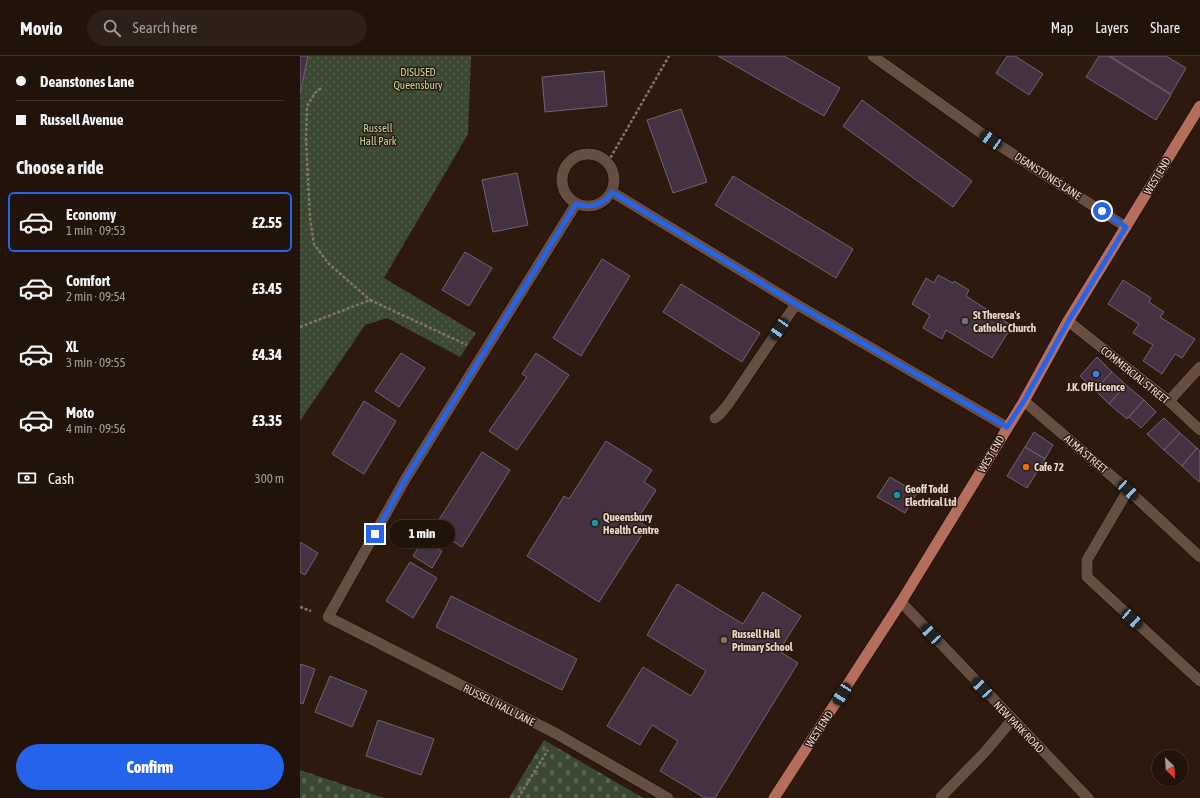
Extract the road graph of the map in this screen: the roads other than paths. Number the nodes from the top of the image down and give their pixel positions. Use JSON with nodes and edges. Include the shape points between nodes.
{"nodes":[{"id":1,"x":872,"y":56,"type":"edge"},
{"id":2,"x":1200,"y":106,"type":"edge"},
{"id":3,"x":612,"y":192,"type":"junction"},
{"id":4,"x":576,"y":204,"type":"junction"},
{"id":5,"x":1126,"y":227,"type":"junction"},
{"id":6,"x":796,"y":304,"type":"junction"},
{"id":7,"x":1068,"y":322,"type":"junction"},
{"id":8,"x":1200,"y":367,"type":"edge"},
{"id":9,"x":1024,"y":401,"type":"junction"},
{"id":10,"x":1169,"y":401,"type":"junction"},
{"id":11,"x":715,"y":418,"type":"dead end"},
{"id":12,"x":1007,"y":427,"type":"junction"},
{"id":13,"x":1200,"y":430,"type":"edge"},
{"id":14,"x":1128,"y":490,"type":"junction"},
{"id":15,"x":1200,"y":557,"type":"edge"},
{"id":16,"x":901,"y":602,"type":"junction"},
{"id":17,"x":1200,"y":681,"type":"edge"},
{"id":18,"x":1012,"y":720,"type":"junction"},
{"id":19,"x":941,"y":797,"type":"edge"},
{"id":20,"x":668,"y":798,"type":"edge"},
{"id":21,"x":774,"y":798,"type":"edge"},
{"id":22,"x":1088,"y":798,"type":"edge"}],
"edges":[{"from":1,"to":5,"type":"street","name":"DEANSTONES LANE","via":[[991,140]]},
{"from":2,"to":5,"type":"main road","name":"WEST END"},
{"from":3,"to":4,"type":"street","via":[[602,203],[594,206]]},
{"from":3,"to":4,"type":"street","via":[[614,174],[608,162],[598,154],[586,153],[577,156],[566,165],[562,174],[564,189]]},
{"from":3,"to":6,"type":"street"},
{"from":4,"to":20,"type":"street","name":"RUSSELL HALL LANE","via":[[406,478],[328,617],[557,734]]},
{"from":5,"to":7,"type":"main road","name":"WEST END"},
{"from":6,"to":11,"type":"street","via":[[730,404]]},
{"from":6,"to":12,"type":"street"},
{"from":7,"to":9,"type":"main road","name":"WEST END"},
{"from":7,"to":10,"type":"street","name":"COMMERCIAL STREET"},
{"from":8,"to":10,"type":"street"},
{"from":9,"to":12,"type":"main road","name":"WEST END"},
{"from":9,"to":14,"type":"street","name":"ALMA STREET"},
{"from":10,"to":13,"type":"street","name":"COMMERCIAL STREET"},
{"from":12,"to":16,"type":"main road","name":"WEST END"},
{"from":14,"to":15,"type":"street","name":"ALMA STREET"},
{"from":14,"to":17,"type":"street","via":[[1087,560],[1087,576]]},
{"from":16,"to":18,"type":"street","name":"NEW PARK ROAD"},
{"from":16,"to":21,"type":"main road","name":"WEST END"},
{"from":18,"to":19,"type":"street"},
{"from":18,"to":22,"type":"street","name":"NEW PARK ROAD"}]}
